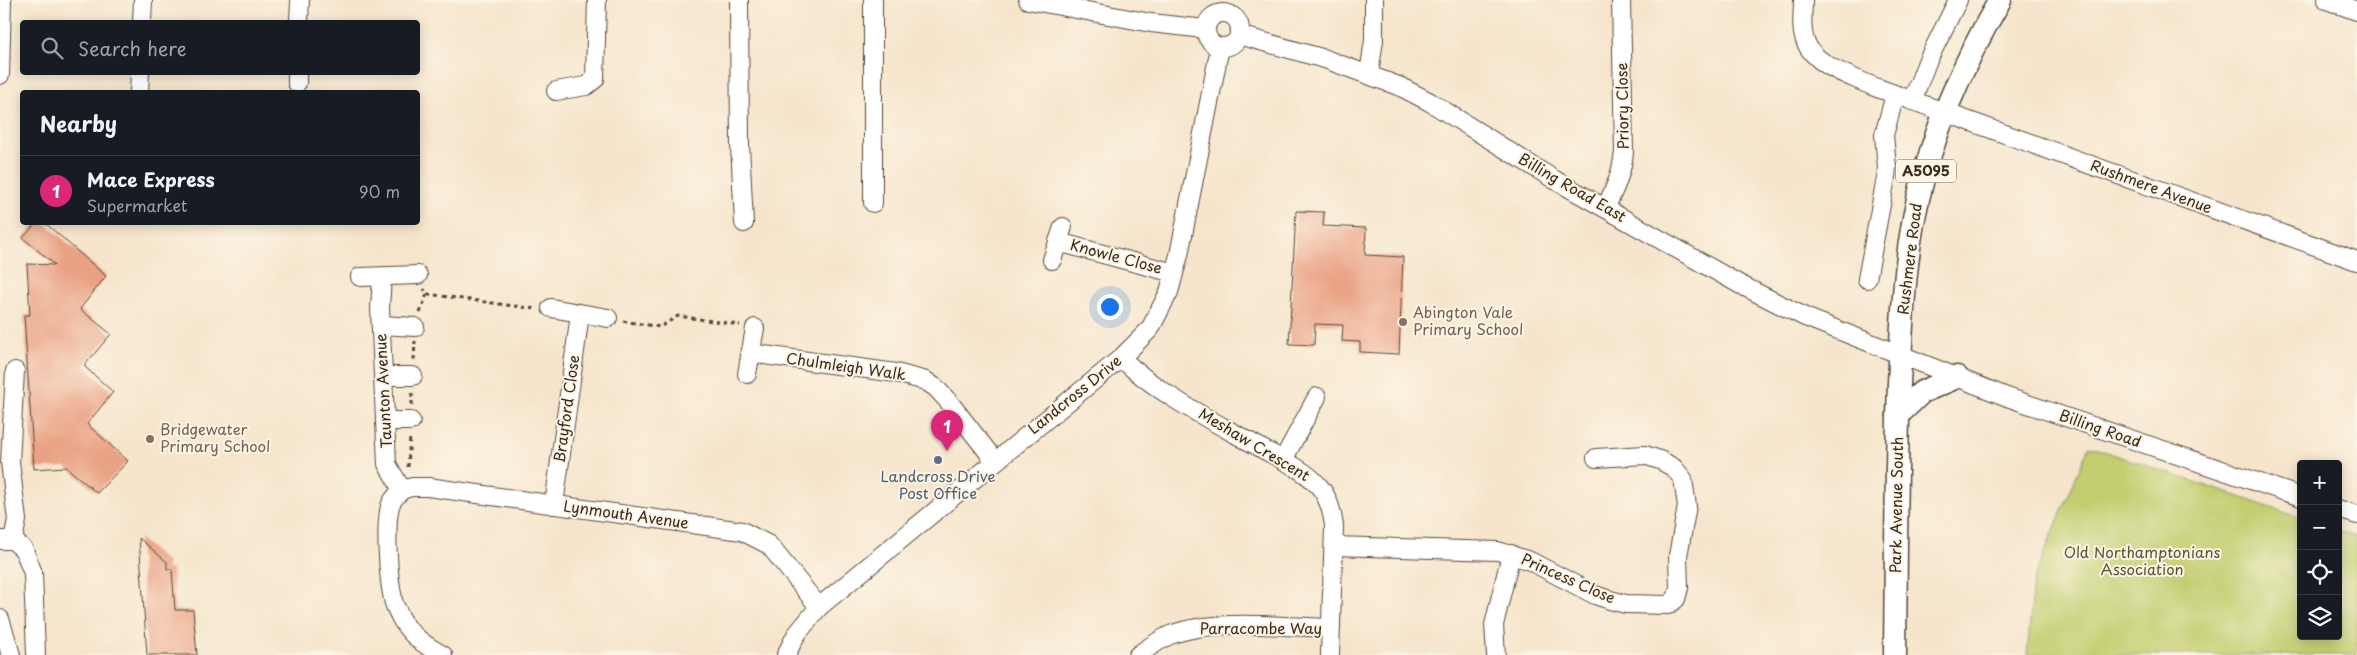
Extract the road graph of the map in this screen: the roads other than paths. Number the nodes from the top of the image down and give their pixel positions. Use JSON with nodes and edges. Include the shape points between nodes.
{"nodes":[{"id":1,"x":2,"y":0,"type":"edge"},
{"id":2,"x":143,"y":0,"type":"edge"},
{"id":3,"x":300,"y":0,"type":"edge"},
{"id":4,"x":597,"y":0,"type":"edge"},
{"id":5,"x":739,"y":0,"type":"edge"},
{"id":6,"x":873,"y":0,"type":"edge"},
{"id":7,"x":1028,"y":0,"type":"edge"},
{"id":8,"x":1374,"y":0,"type":"edge"},
{"id":9,"x":1621,"y":0,"type":"edge"},
{"id":10,"x":1804,"y":0,"type":"edge"},
{"id":11,"x":1958,"y":0,"type":"edge"},
{"id":12,"x":2000,"y":0,"type":"edge"},
{"id":13,"x":2327,"y":0,"type":"edge"},
{"id":14,"x":1224,"y":7,"type":"edge"},
{"id":15,"x":2357,"y":11,"type":"edge"},
{"id":16,"x":142,"y":20,"type":"edge"},
{"id":17,"x":299,"y":20,"type":"edge"},
{"id":18,"x":1206,"y":29,"type":"junction"},
{"id":19,"x":1239,"y":35,"type":"junction"},
{"id":20,"x":1220,"y":47,"type":"junction"},
{"id":21,"x":1368,"y":74,"type":"junction"},
{"id":22,"x":0,"y":75,"type":"edge"},
{"id":23,"x":140,"y":75,"type":"edge"},
{"id":24,"x":139,"y":90,"type":"edge"},
{"id":25,"x":556,"y":91,"type":"dead end"},
{"id":26,"x":1895,"y":95,"type":"junction"},
{"id":27,"x":1912,"y":101,"type":"junction"},
{"id":28,"x":1945,"y":112,"type":"junction"},
{"id":29,"x":873,"y":203,"type":"dead end"},
{"id":30,"x":1605,"y":208,"type":"junction"},
{"id":31,"x":744,"y":223,"type":"dead end"},
{"id":32,"x":1052,"y":260,"type":"dead end"},
{"id":33,"x":2357,"y":261,"type":"edge"},
{"id":34,"x":1174,"y":273,"type":"junction"},
{"id":35,"x":418,"y":275,"type":"dead end"},
{"id":36,"x":360,"y":277,"type":"dead end"},
{"id":37,"x":382,"y":278,"type":"junction"},
{"id":38,"x":1867,"y":279,"type":"dead end"},
{"id":39,"x":551,"y":308,"type":"road end"},
{"id":40,"x":580,"y":314,"type":"junction"},
{"id":41,"x":608,"y":318,"type":"road end"},
{"id":42,"x":381,"y":325,"type":"junction"},
{"id":43,"x":415,"y":327,"type":"dead end"},
{"id":44,"x":755,"y":328,"type":"road end"},
{"id":45,"x":750,"y":353,"type":"junction"},
{"id":46,"x":1900,"y":356,"type":"junction"},
{"id":47,"x":1121,"y":358,"type":"junction"},
{"id":48,"x":15,"y":371,"type":"dead end"},
{"id":49,"x":747,"y":374,"type":"dead end"},
{"id":50,"x":383,"y":376,"type":"junction"},
{"id":51,"x":413,"y":376,"type":"dead end"},
{"id":52,"x":1957,"y":377,"type":"junction"},
{"id":53,"x":1317,"y":397,"type":"dead end"},
{"id":54,"x":1898,"y":415,"type":"junction"},
{"id":55,"x":385,"y":421,"type":"junction"},
{"id":56,"x":411,"y":421,"type":"dead end"},
{"id":57,"x":1596,"y":458,"type":"dead end"},
{"id":58,"x":1283,"y":460,"type":"junction"},
{"id":59,"x":995,"y":461,"type":"junction"},
{"id":60,"x":402,"y":490,"type":"junction"},
{"id":61,"x":2297,"y":496,"type":"edge"},
{"id":62,"x":554,"y":505,"type":"junction"},
{"id":63,"x":2342,"y":510,"type":"edge"},
{"id":64,"x":2357,"y":515,"type":"edge"},
{"id":65,"x":6,"y":540,"type":"edge"},
{"id":66,"x":1334,"y":546,"type":"junction"},
{"id":67,"x":1511,"y":554,"type":"junction"},
{"id":68,"x":820,"y":607,"type":"junction"},
{"id":69,"x":0,"y":619,"type":"edge"},
{"id":70,"x":1331,"y":628,"type":"junction"},
{"id":71,"x":11,"y":655,"type":"edge"},
{"id":72,"x":36,"y":655,"type":"edge"},
{"id":73,"x":443,"y":655,"type":"edge"},
{"id":74,"x":786,"y":655,"type":"edge"},
{"id":75,"x":1138,"y":655,"type":"edge"},
{"id":76,"x":1330,"y":655,"type":"edge"},
{"id":77,"x":1496,"y":655,"type":"edge"},
{"id":78,"x":1894,"y":655,"type":"edge"}],
"edges":[{"from":1,"to":22,"type":"street"},
{"from":2,"to":16,"type":"street"},
{"from":3,"to":17,"type":"street"},
{"from":4,"to":25,"type":"street","via":[[595,79],[586,86]]},
{"from":5,"to":31,"type":"street"},
{"from":6,"to":29,"type":"street"},
{"from":7,"to":18,"type":"street","via":[[1151,23]]},
{"from":8,"to":21,"type":"street","via":[[1374,40]]},
{"from":9,"to":30,"type":"street","name":"Priory Close","via":[[1624,152],[1616,188]]},
{"from":10,"to":26,"type":"street","name":"Rushmere Avenue","via":[[1802,27],[1806,44],[1817,58]]},
{"from":11,"to":27,"type":"street","via":[[1927,62]]},
{"from":12,"to":28,"type":"main road","name":"Rushmere Road","number":"A5095","via":[[1962,70]]},
{"from":13,"to":15,"type":"street"},
{"from":14,"to":18,"type":"street","via":[[1208,20]]},
{"from":14,"to":19,"type":"street","via":[[1239,25]]},
{"from":18,"to":20,"type":"street","via":[[1212,44]]},
{"from":19,"to":20,"type":"street","via":[[1228,47]]},
{"from":19,"to":21,"type":"street","name":"Billing Road East"},
{"from":20,"to":34,"type":"street","name":"Landcross Drive"},
{"from":21,"to":30,"type":"street","name":"Billing Road East","via":[[1430,102]]},
{"from":23,"to":24,"type":"street"},
{"from":26,"to":27,"type":"street","name":"Rushmere Avenue"},
{"from":26,"to":38,"type":"street","via":[[1884,136],[1886,173]]},
{"from":27,"to":28,"type":"street","name":"Rushmere Avenue"},
{"from":28,"to":33,"type":"street","name":"Rushmere Avenue"},
{"from":28,"to":46,"type":"main road","name":"Rushmere Road","number":"A5095","via":[[1911,230]]},
{"from":30,"to":46,"type":"street","name":"Billing Road East","via":[[1739,284],[1805,317]]},
{"from":32,"to":34,"type":"street","name":"Knowle Close","via":[[1060,234]]},
{"from":34,"to":47,"type":"street","name":"Landcross Drive","via":[[1161,310],[1150,329]]},
{"from":35,"to":37,"type":"street"},
{"from":36,"to":37,"type":"street"},
{"from":37,"to":42,"type":"street","name":"Taunton Avenue"},
{"from":39,"to":40,"type":"street"},
{"from":40,"to":41,"type":"street"},
{"from":40,"to":62,"type":"street","name":"Brayford Close"},
{"from":42,"to":43,"type":"street"},
{"from":42,"to":50,"type":"street","name":"Taunton Avenue"},
{"from":44,"to":45,"type":"street"},
{"from":45,"to":49,"type":"street"},
{"from":45,"to":59,"type":"street","name":"Chulmleigh Walk","via":[[896,373],[926,381],[949,402]]},
{"from":46,"to":52,"type":"street","name":"Billing Road"},
{"from":46,"to":54,"type":"main road","name":"Park Avenue South","number":"A5095"},
{"from":47,"to":58,"type":"street","name":"Meshaw Crescent","via":[[1156,388]]},
{"from":47,"to":59,"type":"street","name":"Landcross Drive"},
{"from":48,"to":65,"type":"street","via":[[10,462],[17,520]]},
{"from":50,"to":51,"type":"street"},
{"from":50,"to":55,"type":"street","name":"Taunton Avenue"},
{"from":52,"to":54,"type":"main road","via":[[1922,392]]},
{"from":52,"to":61,"type":"street","name":"Billing Road"},
{"from":53,"to":58,"type":"street"},
{"from":54,"to":78,"type":"main road","name":"Park Avenue South","number":"A5095"},
{"from":55,"to":56,"type":"street"},
{"from":55,"to":60,"type":"street","name":"Taunton Avenue","via":[[387,464]]},
{"from":57,"to":67,"type":"street","name":"Princess Close","via":[[1645,455],[1674,468],[1683,480],[1687,506],[1678,556],[1676,599],[1668,605],[1650,606],[1610,600]]},
{"from":58,"to":66,"type":"street","name":"Meshaw Crescent","via":[[1323,491],[1332,511]]},
{"from":59,"to":68,"type":"street","name":"Landcross Drive"},
{"from":60,"to":62,"type":"street","name":"Lynmouth Avenue","via":[[428,487]]},
{"from":60,"to":73,"type":"street","via":[[390,504],[389,516],[393,601],[413,635]]},
{"from":62,"to":68,"type":"street","name":"Lynmouth Avenue","via":[[742,531],[769,545]]},
{"from":63,"to":64,"type":"street"},
{"from":65,"to":72,"type":"street","via":[[24,550],[32,573]]},
{"from":66,"to":67,"type":"street","name":"Princess Close","via":[[1486,550]]},
{"from":66,"to":70,"type":"street","name":"Meshaw Crescent"},
{"from":67,"to":77,"type":"street","name":"Princess Close","via":[[1494,625]]},
{"from":68,"to":74,"type":"street","name":"Landcross Drive","via":[[796,635]]},
{"from":69,"to":71,"type":"street"},
{"from":70,"to":75,"type":"street","name":"Parracombe Way","via":[[1196,628],[1170,635]]},
{"from":70,"to":76,"type":"street","name":"Meshaw Crescent"}]}
